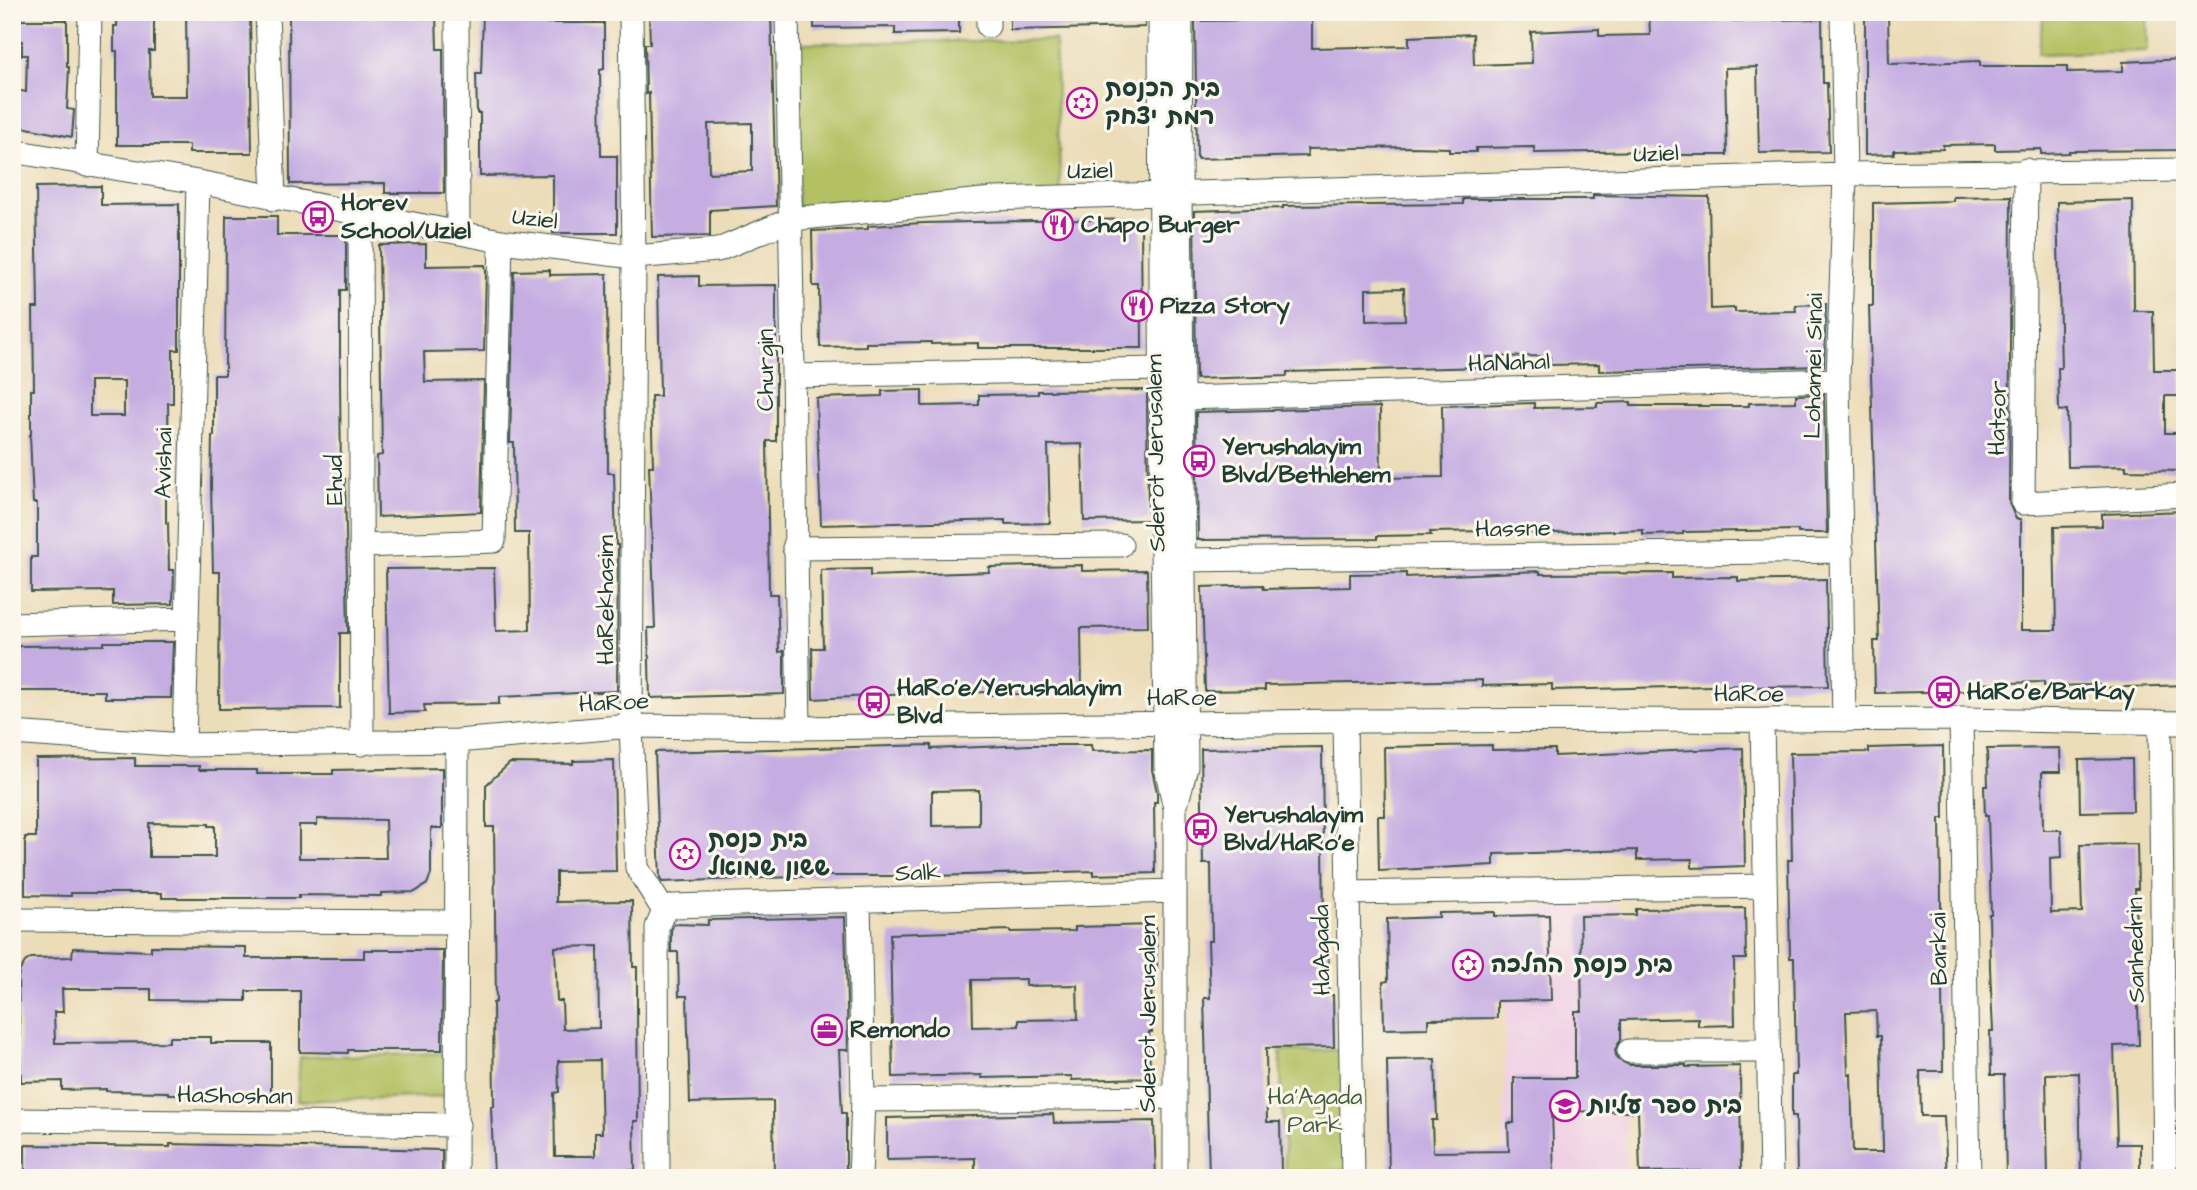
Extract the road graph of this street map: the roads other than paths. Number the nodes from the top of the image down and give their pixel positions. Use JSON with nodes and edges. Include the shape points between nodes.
{"nodes":[{"id":1,"x":90,"y":12,"type":"edge"},
{"id":2,"x":267,"y":12,"type":"edge"},
{"id":3,"x":457,"y":12,"type":"edge"},
{"id":4,"x":631,"y":12,"type":"edge"},
{"id":5,"x":787,"y":12,"type":"edge"},
{"id":6,"x":1160,"y":12,"type":"edge"},
{"id":7,"x":1181,"y":12,"type":"edge"},
{"id":8,"x":1843,"y":12,"type":"edge"},
{"id":9,"x":12,"y":151,"type":"edge"},
{"id":10,"x":88,"y":165,"type":"junction"},
{"id":11,"x":2026,"y":170,"type":"junction"},
{"id":12,"x":2185,"y":170,"type":"edge"},
{"id":13,"x":1845,"y":174,"type":"junction"},
{"id":14,"x":198,"y":183,"type":"junction"},
{"id":15,"x":1171,"y":195,"type":"junction"},
{"id":16,"x":274,"y":199,"type":"junction"},
{"id":17,"x":360,"y":215,"type":"junction"},
{"id":18,"x":792,"y":219,"type":"junction"},
{"id":19,"x":458,"y":232,"type":"junction"},
{"id":20,"x":501,"y":242,"type":"junction"},
{"id":21,"x":634,"y":257,"type":"junction"},
{"id":22,"x":1160,"y":369,"type":"junction"},
{"id":23,"x":793,"y":376,"type":"junction"},
{"id":24,"x":1838,"y":380,"type":"junction"},
{"id":25,"x":1182,"y":398,"type":"junction"},
{"id":26,"x":2185,"y":495,"type":"edge"},
{"id":27,"x":1121,"y":545,"type":"dead end"},
{"id":28,"x":362,"y":546,"type":"junction"},
{"id":29,"x":794,"y":548,"type":"junction"},
{"id":30,"x":1842,"y":551,"type":"junction"},
{"id":31,"x":1184,"y":560,"type":"junction"},
{"id":32,"x":187,"y":619,"type":"junction"},
{"id":33,"x":12,"y":624,"type":"edge"},
{"id":34,"x":1961,"y":719,"type":"junction"},
{"id":35,"x":1762,"y":720,"type":"junction"},
{"id":36,"x":1844,"y":720,"type":"junction"},
{"id":37,"x":1345,"y":721,"type":"junction"},
{"id":38,"x":2160,"y":722,"type":"junction"},
{"id":39,"x":2185,"y":723,"type":"edge"},
{"id":40,"x":1175,"y":724,"type":"junction"},
{"id":41,"x":631,"y":726,"type":"junction"},
{"id":42,"x":799,"y":728,"type":"junction"},
{"id":43,"x":12,"y":733,"type":"edge"},
{"id":44,"x":457,"y":741,"type":"junction"},
{"id":45,"x":362,"y":744,"type":"junction"},
{"id":46,"x":184,"y":745,"type":"junction"},
{"id":47,"x":1765,"y":886,"type":"junction"},
{"id":48,"x":1175,"y":891,"type":"junction"},
{"id":49,"x":1347,"y":892,"type":"junction"},
{"id":50,"x":859,"y":901,"type":"junction"},
{"id":51,"x":664,"y":911,"type":"junction"},
{"id":52,"x":12,"y":920,"type":"edge"},
{"id":53,"x":457,"y":922,"type":"junction"},
{"id":54,"x":1629,"y":1051,"type":"dead end"},
{"id":55,"x":1768,"y":1051,"type":"junction"},
{"id":56,"x":1174,"y":1097,"type":"junction"},
{"id":57,"x":863,"y":1100,"type":"junction"},
{"id":58,"x":12,"y":1120,"type":"edge"},
{"id":59,"x":458,"y":1125,"type":"junction"},
{"id":60,"x":456,"y":1178,"type":"edge"},
{"id":61,"x":658,"y":1178,"type":"edge"},
{"id":62,"x":860,"y":1178,"type":"edge"},
{"id":63,"x":1175,"y":1178,"type":"edge"},
{"id":64,"x":1353,"y":1178,"type":"edge"},
{"id":65,"x":1771,"y":1178,"type":"edge"},
{"id":66,"x":1969,"y":1178,"type":"edge"},
{"id":67,"x":2165,"y":1178,"type":"edge"}],
"edges":[{"from":1,"to":10,"type":"street"},
{"from":2,"to":16,"type":"street"},
{"from":3,"to":19,"type":"street"},
{"from":4,"to":21,"type":"street","name":"HaRekhasim"},
{"from":5,"to":18,"type":"street","name":"Churgin"},
{"from":6,"to":15,"type":"street","name":"Sderot Jerusalem"},
{"from":7,"to":15,"type":"street","name":"Sderot Jerusalem"},
{"from":8,"to":13,"type":"street","name":"Lohamei Sinai"},
{"from":9,"to":10,"type":"street","name":"Uziel"},
{"from":10,"to":14,"type":"street","name":"Uziel"},
{"from":11,"to":12,"type":"street","name":"Uziel"},
{"from":11,"to":13,"type":"street","name":"Uziel"},
{"from":11,"to":26,"type":"street","name":"Hatsor","via":[[2023,503]]},
{"from":13,"to":15,"type":"street","name":"Uziel"},
{"from":13,"to":24,"type":"street","name":"Lohamei Sinai"},
{"from":14,"to":16,"type":"street","name":"Uziel"},
{"from":14,"to":32,"type":"street","name":"Avishai"},
{"from":15,"to":18,"type":"street","name":"Uziel","via":[[993,199]]},
{"from":15,"to":22,"type":"street","name":"Sderot Jerusalem"},
{"from":15,"to":25,"type":"street","name":"Sderot Jerusalem"},
{"from":16,"to":17,"type":"street","name":"Uziel"},
{"from":17,"to":19,"type":"street","name":"Uziel"},
{"from":17,"to":28,"type":"street","name":"Ehud"},
{"from":18,"to":21,"type":"street","name":"Uziel","via":[[718,250]]},
{"from":18,"to":23,"type":"street","name":"Churgin"},
{"from":19,"to":20,"type":"street","name":"Uziel"},
{"from":20,"to":21,"type":"street","name":"Uziel"},
{"from":20,"to":28,"type":"street","via":[[494,541]]},
{"from":21,"to":41,"type":"street","name":"HaRekhasim"},
{"from":22,"to":23,"type":"street"},
{"from":22,"to":40,"type":"street","name":"Sderot Jerusalem"},
{"from":23,"to":29,"type":"street","name":"Churgin"},
{"from":24,"to":25,"type":"street","name":"HaNahal"},
{"from":24,"to":30,"type":"street","name":"Lohamei Sinai"},
{"from":25,"to":31,"type":"street","name":"Sderot Jerusalem"},
{"from":27,"to":29,"type":"street"},
{"from":28,"to":45,"type":"street","name":"Ehud"},
{"from":29,"to":42,"type":"street","name":"Churgin"},
{"from":30,"to":31,"type":"street","name":"Hassne"},
{"from":30,"to":36,"type":"street","name":"Lohamei Sinai"},
{"from":31,"to":40,"type":"street","name":"Sderot Jerusalem"},
{"from":32,"to":33,"type":"street"},
{"from":32,"to":46,"type":"street","name":"Avishai"},
{"from":34,"to":36,"type":"street","name":"HaRoe"},
{"from":34,"to":38,"type":"street","name":"HaRoe"},
{"from":34,"to":66,"type":"street","name":"Barkai"},
{"from":35,"to":36,"type":"street","name":"HaRoe"},
{"from":35,"to":37,"type":"street","name":"HaRoe"},
{"from":35,"to":47,"type":"street"},
{"from":37,"to":40,"type":"street","name":"HaRoe"},
{"from":37,"to":49,"type":"street","name":"HaAgada"},
{"from":38,"to":39,"type":"street","name":"HaRoe"},
{"from":38,"to":67,"type":"street","name":"Sanhedrin"},
{"from":40,"to":42,"type":"street","name":"HaRoe"},
{"from":40,"to":48,"type":"street","name":"Sderot Jerusalem","via":[[1186,767],[1175,808]]},
{"from":41,"to":42,"type":"street","name":"HaRoe"},
{"from":41,"to":44,"type":"street","name":"HaRoe"},
{"from":41,"to":51,"type":"street","name":"HaRekhasim","via":[[637,868]]},
{"from":43,"to":46,"type":"street","name":"HaRoe"},
{"from":44,"to":45,"type":"street","name":"HaRoe"},
{"from":44,"to":53,"type":"street"},
{"from":45,"to":46,"type":"street","name":"HaRoe"},
{"from":47,"to":49,"type":"street"},
{"from":47,"to":55,"type":"street"},
{"from":48,"to":50,"type":"street","name":"Salk"},
{"from":48,"to":56,"type":"street","name":"Sderot Jerusalem"},
{"from":49,"to":64,"type":"street","name":"HaAgada"},
{"from":50,"to":51,"type":"street","name":"Salk","via":[[674,906]]},
{"from":50,"to":57,"type":"street"},
{"from":51,"to":61,"type":"street","via":[[657,927]]},
{"from":52,"to":53,"type":"street"},
{"from":53,"to":59,"type":"street"},
{"from":54,"to":55,"type":"street"},
{"from":55,"to":65,"type":"street"},
{"from":56,"to":57,"type":"street"},
{"from":56,"to":63,"type":"street","name":"Sderot Jerusalem"},
{"from":57,"to":62,"type":"street"},
{"from":58,"to":59,"type":"street","name":"HaShoshan"},
{"from":59,"to":60,"type":"street"}]}
